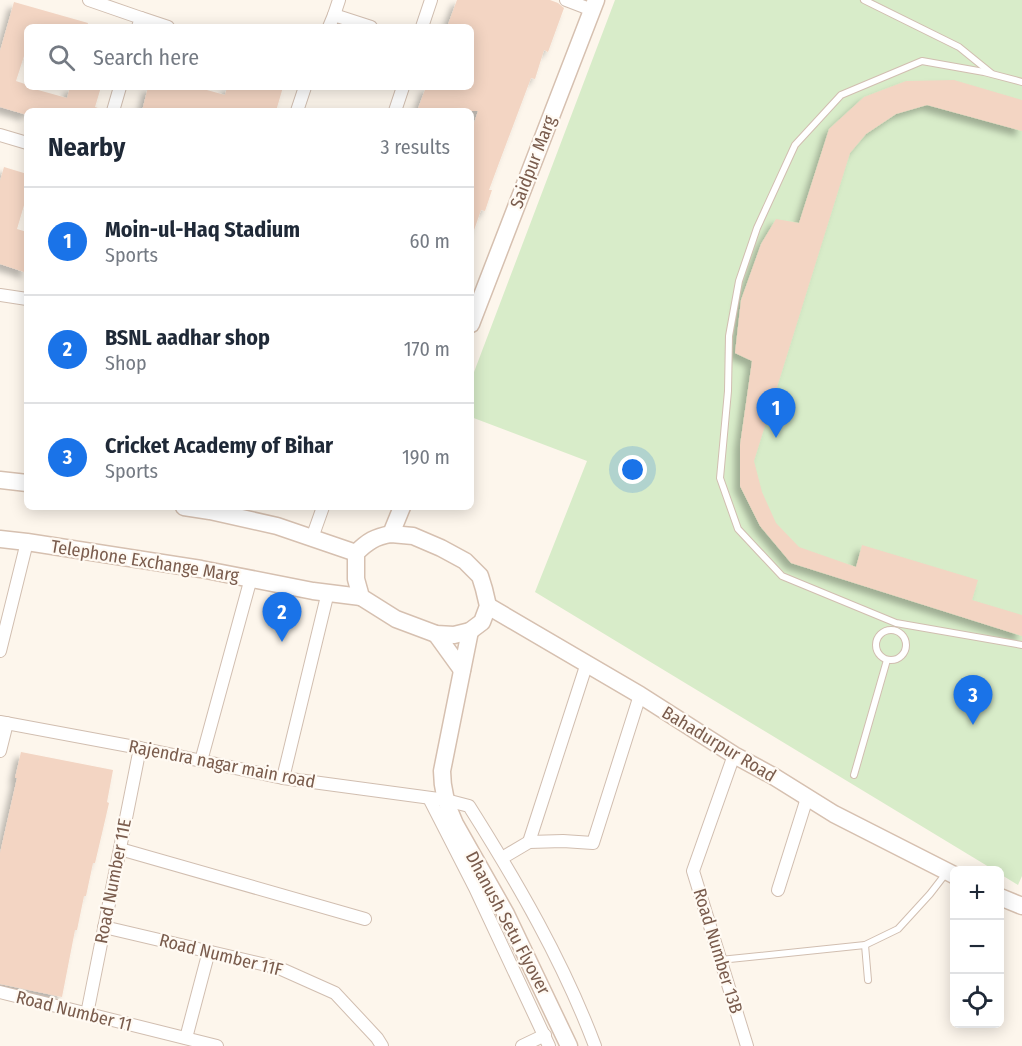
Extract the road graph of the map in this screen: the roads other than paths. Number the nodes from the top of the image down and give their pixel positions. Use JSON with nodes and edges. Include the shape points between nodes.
{"nodes":[{"id":1,"x":89,"y":0,"type":"edge"},
{"id":2,"x":339,"y":0,"type":"edge"},
{"id":3,"x":431,"y":0,"type":"edge"},
{"id":4,"x":566,"y":0,"type":"edge"},
{"id":5,"x":864,"y":0,"type":"edge"},
{"id":6,"x":594,"y":5,"type":"edge"},
{"id":7,"x":331,"y":21,"type":"edge"},
{"id":8,"x":139,"y":22,"type":"edge"},
{"id":9,"x":351,"y":24,"type":"edge"},
{"id":10,"x":423,"y":24,"type":"edge"},
{"id":11,"x":993,"y":74,"type":"junction"},
{"id":12,"x":1022,"y":82,"type":"edge"},
{"id":13,"x":119,"y":90,"type":"edge"},
{"id":14,"x":303,"y":90,"type":"edge"},
{"id":15,"x":402,"y":90,"type":"edge"},
{"id":16,"x":114,"y":108,"type":"edge"},
{"id":17,"x":298,"y":108,"type":"edge"},
{"id":18,"x":396,"y":108,"type":"edge"},
{"id":19,"x":0,"y":135,"type":"edge"},
{"id":20,"x":24,"y":142,"type":"edge"},
{"id":21,"x":0,"y":295,"type":"edge"},
{"id":22,"x":24,"y":298,"type":"edge"},
{"id":23,"x":474,"y":316,"type":"edge"},
{"id":24,"x":0,"y":480,"type":"edge"},
{"id":25,"x":24,"y":483,"type":"edge"},
{"id":26,"x":204,"y":510,"type":"edge"},
{"id":27,"x":322,"y":510,"type":"edge"},
{"id":28,"x":401,"y":510,"type":"edge"},
{"id":29,"x":392,"y":534,"type":"junction"},
{"id":30,"x":312,"y":538,"type":"junction"},
{"id":31,"x":0,"y":539,"type":"edge"},
{"id":32,"x":27,"y":542,"type":"junction"},
{"id":33,"x":356,"y":553,"type":"junction"},
{"id":34,"x":251,"y":578,"type":"junction"},
{"id":35,"x":328,"y":592,"type":"junction"},
{"id":36,"x":361,"y":597,"type":"junction"},
{"id":37,"x":488,"y":606,"type":"junction"},
{"id":38,"x":896,"y":626,"type":"junction"},
{"id":39,"x":470,"y":631,"type":"junction"},
{"id":40,"x":436,"y":634,"type":"junction"},
{"id":41,"x":1022,"y":645,"type":"edge"},
{"id":42,"x":0,"y":651,"type":"edge"},
{"id":43,"x":887,"y":660,"type":"junction"},
{"id":44,"x":587,"y":663,"type":"junction"},
{"id":45,"x":462,"y":670,"type":"junction"},
{"id":46,"x":640,"y":695,"type":"junction"},
{"id":47,"x":4,"y":722,"type":"edge"},
{"id":48,"x":140,"y":748,"type":"junction"},
{"id":49,"x":0,"y":751,"type":"edge"},
{"id":50,"x":734,"y":755,"type":"junction"},
{"id":51,"x":201,"y":761,"type":"junction"},
{"id":52,"x":854,"y":775,"type":"dead end"},
{"id":53,"x":283,"y":778,"type":"junction"},
{"id":54,"x":807,"y":798,"type":"junction"},
{"id":55,"x":442,"y":803,"type":"junction"},
{"id":56,"x":529,"y":842,"type":"junction"},
{"id":57,"x":120,"y":849,"type":"junction"},
{"id":58,"x":502,"y":858,"type":"junction"},
{"id":59,"x":950,"y":873,"type":"edge"},
{"id":60,"x":950,"y":875,"type":"edge"},
{"id":61,"x":778,"y":890,"type":"dead end"},
{"id":62,"x":1004,"y":899,"type":"edge"},
{"id":63,"x":1022,"y":906,"type":"edge"},
{"id":64,"x":365,"y":919,"type":"dead end"},
{"id":65,"x":104,"y":927,"type":"junction"},
{"id":66,"x":865,"y":945,"type":"junction"},
{"id":67,"x":209,"y":951,"type":"junction"},
{"id":68,"x":720,"y":960,"type":"junction"},
{"id":69,"x":868,"y":980,"type":"dead end"},
{"id":70,"x":0,"y":992,"type":"edge"},
{"id":71,"x":87,"y":1014,"type":"junction"},
{"id":72,"x":366,"y":1026,"type":"junction"},
{"id":73,"x":186,"y":1038,"type":"junction"},
{"id":74,"x":547,"y":1040,"type":"edge"},
{"id":75,"x":217,"y":1046,"type":"edge"},
{"id":76,"x":369,"y":1046,"type":"edge"},
{"id":77,"x":382,"y":1046,"type":"edge"},
{"id":78,"x":522,"y":1046,"type":"edge"},
{"id":79,"x":569,"y":1046,"type":"edge"},
{"id":80,"x":595,"y":1046,"type":"edge"},
{"id":81,"x":747,"y":1046,"type":"edge"}],
"edges":[{"from":1,"to":8,"type":"street"},
{"from":2,"to":7,"type":"street"},
{"from":3,"to":10,"type":"street"},
{"from":4,"to":6,"type":"street"},
{"from":5,"to":11,"type":"lane","via":[[959,47]]},
{"from":6,"to":23,"type":"main road","name":"Saidpur Marg"},
{"from":7,"to":9,"type":"street"},
{"from":11,"to":12,"type":"lane"},
{"from":11,"to":38,"type":"lane","via":[[922,62],[841,95],[795,145],[757,228],[739,281],[729,336],[720,478],[738,529],[782,576]]},
{"from":13,"to":16,"type":"street"},
{"from":14,"to":17,"type":"street"},
{"from":15,"to":18,"type":"street"},
{"from":19,"to":20,"type":"street"},
{"from":21,"to":22,"type":"street"},
{"from":24,"to":25,"type":"main road"},
{"from":26,"to":30,"type":"main road"},
{"from":27,"to":30,"type":"street"},
{"from":28,"to":29,"type":"main road"},
{"from":29,"to":33,"type":"main road","via":[[367,542]]},
{"from":29,"to":37,"type":"main road","via":[[413,536],[465,561],[480,576]]},
{"from":30,"to":33,"type":"main road"},
{"from":31,"to":32,"type":"main road","name":"Telephone Exchange Marg"},
{"from":32,"to":34,"type":"main road","name":"Telephone Exchange Marg"},
{"from":32,"to":42,"type":"street"},
{"from":33,"to":36,"type":"main road"},
{"from":34,"to":35,"type":"main road","name":"Telephone Exchange Marg"},
{"from":34,"to":51,"type":"street"},
{"from":35,"to":36,"type":"main road","name":"Telephone Exchange Marg"},
{"from":35,"to":53,"type":"street"},
{"from":36,"to":40,"type":"main road","via":[[396,619]]},
{"from":37,"to":39,"type":"main road","via":[[482,622]]},
{"from":37,"to":44,"type":"main road","name":"Bahadurpur Road"},
{"from":38,"to":41,"type":"lane"},
{"from":38,"to":43,"type":"lane","via":[[905,639],[906,649],[895,660]]},
{"from":38,"to":43,"type":"lane","via":[[885,630],[875,642],[877,652]]},
{"from":39,"to":40,"type":"main road"},
{"from":39,"to":45,"type":"main road","name":"Dhanush Setu Flyover"},
{"from":40,"to":45,"type":"main road"},
{"from":43,"to":52,"type":"lane"},
{"from":44,"to":46,"type":"main road","name":"Bahadurpur Road"},
{"from":44,"to":56,"type":"street"},
{"from":45,"to":55,"type":"main road","name":"Dhanush Setu Flyover","via":[[442,771]]},
{"from":46,"to":50,"type":"main road","name":"Bahadurpur Road"},
{"from":46,"to":56,"type":"street","via":[[593,843]]},
{"from":47,"to":48,"type":"street","name":"Rajendra nagar main road"},
{"from":47,"to":49,"type":"street"},
{"from":48,"to":51,"type":"street","name":"Rajendra nagar main road"},
{"from":48,"to":57,"type":"street","name":"Road Number 11E"},
{"from":50,"to":54,"type":"main road","name":"Bahadurpur Road"},
{"from":50,"to":68,"type":"street","name":"Road Number 13B","via":[[693,871]]},
{"from":51,"to":53,"type":"street","name":"Rajendra nagar main road"},
{"from":53,"to":55,"type":"street","name":"Rajendra nagar main road"},
{"from":54,"to":59,"type":"main road","name":"Bahadurpur Road"},
{"from":54,"to":61,"type":"street"},
{"from":55,"to":58,"type":"street","name":"Rajendra nagar main road","via":[[469,806]]},
{"from":55,"to":74,"type":"street","via":[[475,888]]},
{"from":55,"to":79,"type":"main road","name":"Dhanush Setu Flyover","via":[[506,914]]},
{"from":56,"to":58,"type":"street"},
{"from":57,"to":64,"type":"street"},
{"from":57,"to":65,"type":"street","name":"Road Number 11E"},
{"from":58,"to":80,"type":"street","name":"Rajendra nagar main road","via":[[539,925]]},
{"from":60,"to":66,"type":"lane","via":[[898,929]]},
{"from":62,"to":63,"type":"main road"},
{"from":65,"to":67,"type":"street","name":"Road Number 11F"},
{"from":65,"to":71,"type":"street","name":"Road Number 11E"},
{"from":66,"to":68,"type":"lane"},
{"from":66,"to":69,"type":"lane"},
{"from":67,"to":72,"type":"street","name":"Road Number 11F","via":[[279,968],[335,993]]},
{"from":67,"to":73,"type":"street"},
{"from":68,"to":81,"type":"street","name":"Road Number 13B"},
{"from":70,"to":71,"type":"street","name":"Road Number 11"},
{"from":71,"to":73,"type":"street","name":"Road Number 11"},
{"from":72,"to":76,"type":"street"},
{"from":72,"to":77,"type":"street","name":"Road Number 11F"},
{"from":73,"to":75,"type":"street","name":"Road Number 11"},
{"from":74,"to":78,"type":"street"}]}
